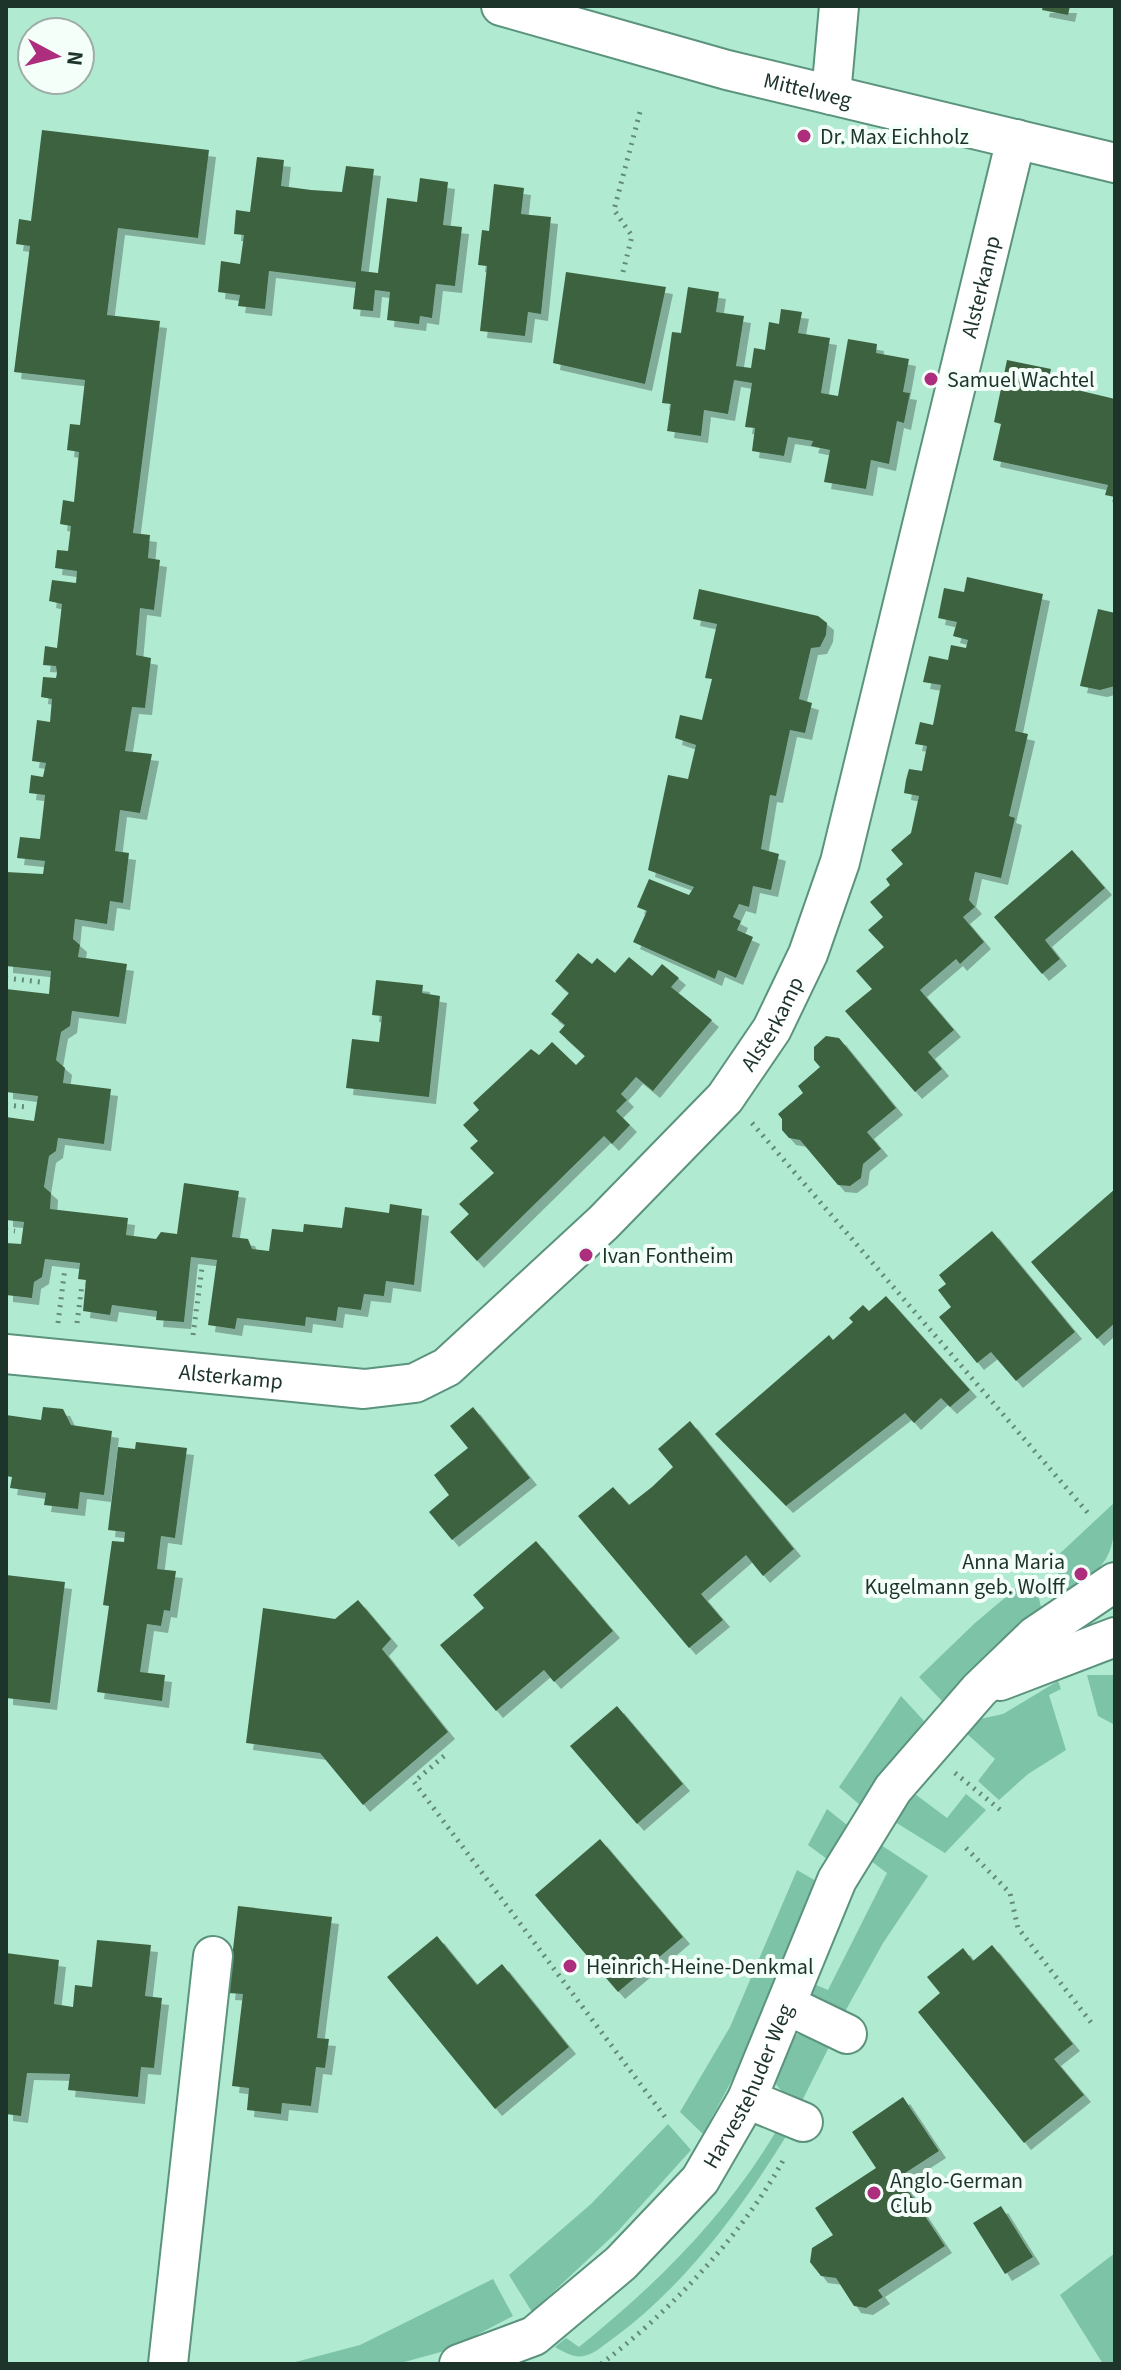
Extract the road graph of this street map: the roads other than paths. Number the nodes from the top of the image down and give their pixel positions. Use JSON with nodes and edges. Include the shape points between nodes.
{"nodes":[{"id":1,"x":501,"y":6,"type":"edge"},
{"id":2,"x":839,"y":6,"type":"edge"},
{"id":3,"x":831,"y":95,"type":"junction"},
{"id":4,"x":1016,"y":139,"type":"junction"},
{"id":5,"x":1115,"y":163,"type":"edge"},
{"id":6,"x":6,"y":1354,"type":"edge"},
{"id":7,"x":1115,"y":1582,"type":"edge"},
{"id":8,"x":1115,"y":1637,"type":"edge"},
{"id":9,"x":979,"y":1690,"type":"junction"},
{"id":10,"x":213,"y":1956,"type":"dead end"},
{"id":11,"x":787,"y":2005,"type":"junction"},
{"id":12,"x":847,"y":2034,"type":"dead end"},
{"id":13,"x":747,"y":2099,"type":"junction"},
{"id":14,"x":803,"y":2122,"type":"road end"},
{"id":15,"x":168,"y":2364,"type":"edge"},
{"id":16,"x":459,"y":2364,"type":"edge"}],
"edges":[{"from":1,"to":3,"type":"street","name":"Mittelweg"},
{"from":2,"to":3,"type":"street"},
{"from":3,"to":4,"type":"street","name":"Mittelweg"},
{"from":4,"to":5,"type":"street","name":"Mittelweg"},
{"from":4,"to":6,"type":"street","name":"Alsterkamp","via":[[840,862],[808,954],[772,1029],[725,1098],[603,1223],[447,1367],[415,1383],[364,1389]]},
{"from":7,"to":9,"type":"street","name":"Harvestehuder Weg","via":[[1035,1636]]},
{"from":8,"to":9,"type":"street","name":"Harvestehuder Weg"},
{"from":9,"to":11,"type":"street","name":"Harvestehuder Weg","via":[[893,1789],[837,1880]]},
{"from":10,"to":15,"type":"street"},
{"from":11,"to":12,"type":"street"},
{"from":11,"to":13,"type":"street","name":"Harvestehuder Weg"},
{"from":13,"to":14,"type":"street"},
{"from":13,"to":16,"type":"street","name":"Harvestehuder Weg","via":[[700,2180],[621,2263],[534,2336]]}]}
